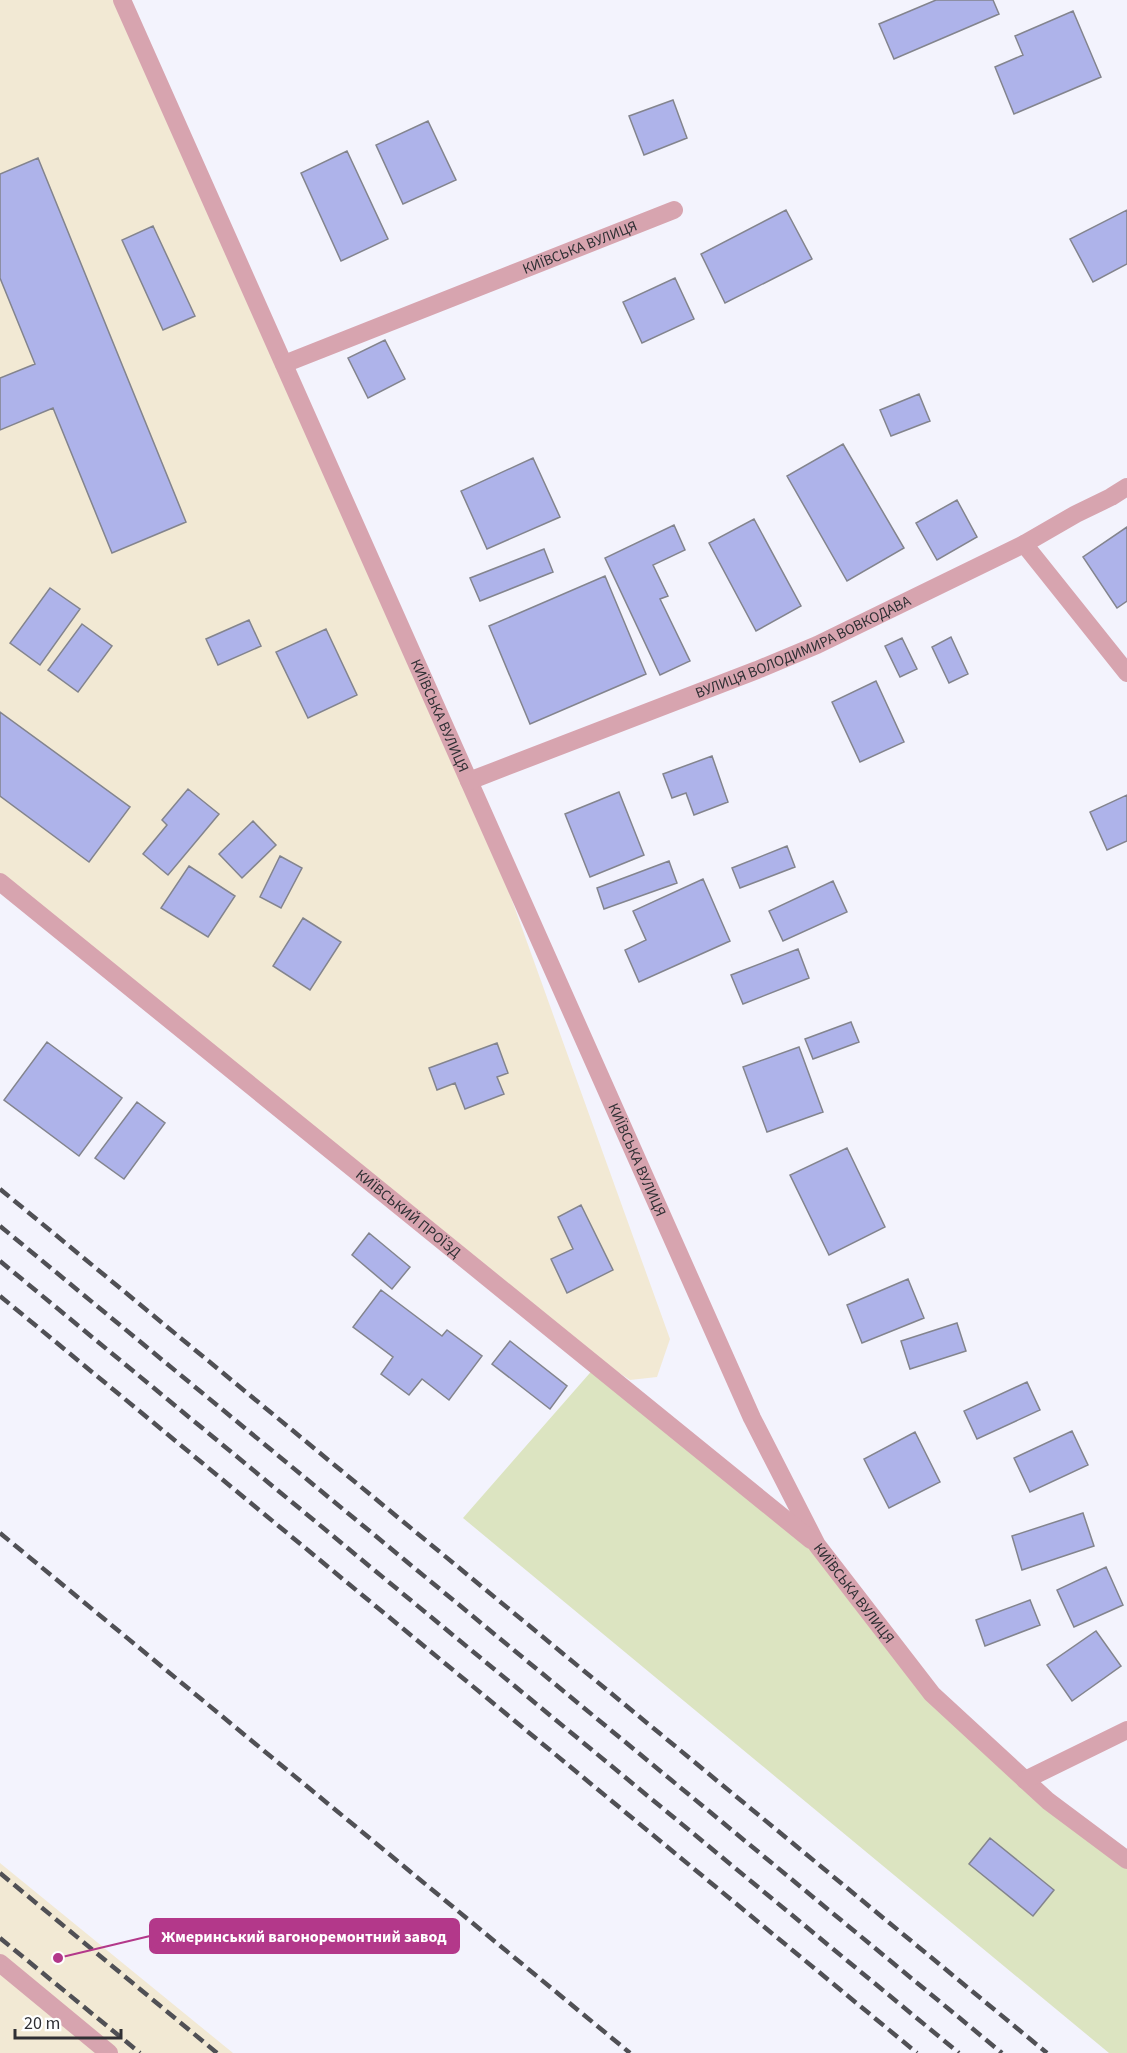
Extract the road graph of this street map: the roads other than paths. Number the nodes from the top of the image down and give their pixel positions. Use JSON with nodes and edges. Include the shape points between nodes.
{"nodes":[{"id":1,"x":122,"y":0,"type":"edge"},
{"id":2,"x":674,"y":210,"type":"dead end"},
{"id":3,"x":284,"y":364,"type":"junction"},
{"id":4,"x":1127,"y":487,"type":"edge"},
{"id":5,"x":1024,"y":544,"type":"junction"},
{"id":6,"x":1127,"y":673,"type":"edge"},
{"id":7,"x":469,"y":781,"type":"junction"},
{"id":8,"x":0,"y":882,"type":"edge"},
{"id":9,"x":817,"y":1545,"type":"junction"},
{"id":10,"x":1127,"y":1730,"type":"edge"},
{"id":11,"x":1025,"y":1780,"type":"junction"},
{"id":12,"x":1127,"y":1860,"type":"edge"},
{"id":13,"x":0,"y":1963,"type":"edge"},
{"id":14,"x":109,"y":2053,"type":"edge"}],
"edges":[{"from":1,"to":3,"type":"street","name":"КИЇВСЬКА ВУЛИЦЯ"},
{"from":2,"to":3,"type":"street","name":"КИЇВСЬКА ВУЛИЦЯ"},
{"from":3,"to":7,"type":"street","name":"КИЇВСЬКА ВУЛИЦЯ"},
{"from":4,"to":5,"type":"street","name":"ВУЛИЦЯ ВОЛОДИМИРА ВОВКОДАВА"},
{"from":5,"to":6,"type":"street"},
{"from":5,"to":7,"type":"street","name":"ВУЛИЦЯ ВОЛОДИМИРА ВОВКОДАВА","via":[[817,645]]},
{"from":7,"to":9,"type":"street","name":"КИЇВСЬКА ВУЛИЦЯ","via":[[752,1418]]},
{"from":8,"to":9,"type":"street","name":"КИЇВСЬКИЙ ПРОЇЗД"},
{"from":9,"to":11,"type":"street","name":"КИЇВСЬКА ВУЛИЦЯ","via":[[932,1694]]},
{"from":10,"to":11,"type":"street"},
{"from":11,"to":12,"type":"street","name":"КИЇВСЬКА ВУЛИЦЯ"},
{"from":13,"to":14,"type":"street"}]}
